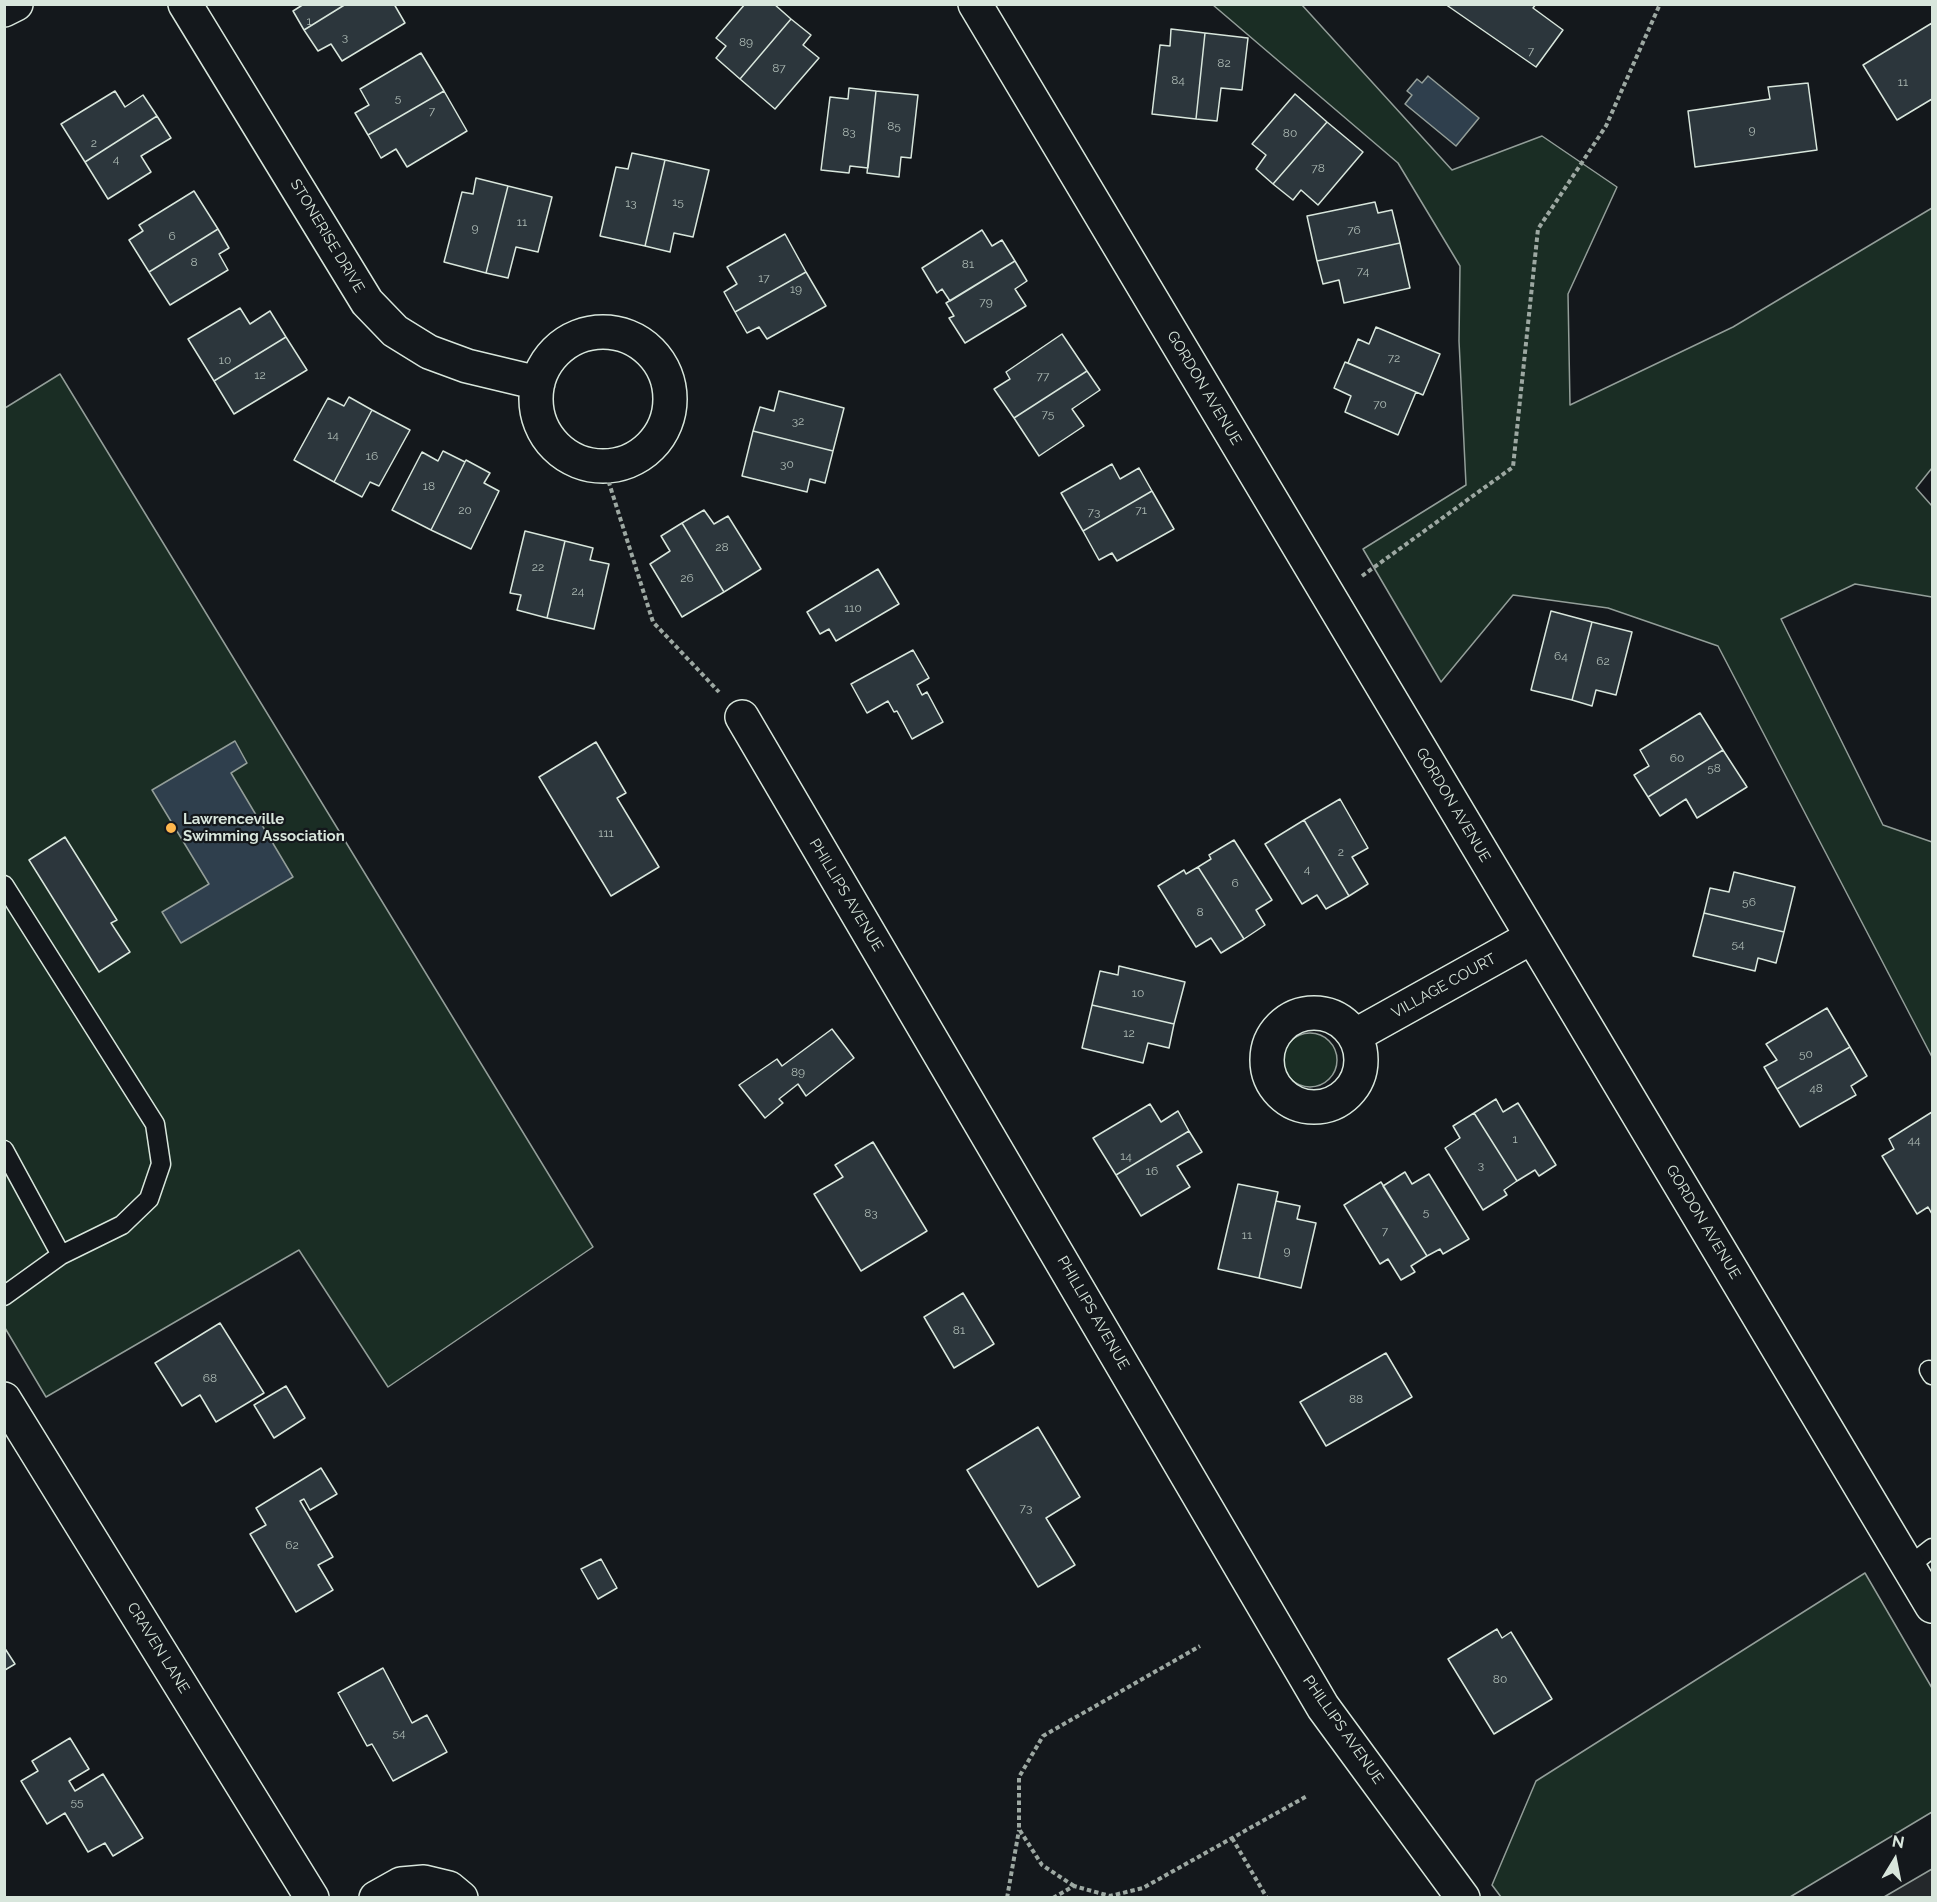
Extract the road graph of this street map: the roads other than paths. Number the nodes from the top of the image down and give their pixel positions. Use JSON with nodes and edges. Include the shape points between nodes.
{"nodes":[{"id":1,"x":16,"y":4,"type":"edge"},
{"id":2,"x":185,"y":4,"type":"edge"},
{"id":3,"x":975,"y":4,"type":"edge"},
{"id":4,"x":4,"y":10,"type":"edge"},
{"id":5,"x":538,"y":383,"type":"junction"},
{"id":6,"x":742,"y":717,"type":"road end"},
{"id":7,"x":4,"y":885,"type":"edge"},
{"id":8,"x":1532,"y":937,"type":"junction"},
{"id":9,"x":1356,"y":1035,"type":"dead end"},
{"id":10,"x":4,"y":1150,"type":"edge"},
{"id":11,"x":61,"y":1255,"type":"junction"},
{"id":12,"x":4,"y":1296,"type":"edge"},
{"id":13,"x":4,"y":1399,"type":"edge"},
{"id":14,"x":1921,"y":1557,"type":"edge"},
{"id":15,"x":1932,"y":1606,"type":"edge"},
{"id":16,"x":312,"y":1898,"type":"edge"},
{"id":17,"x":376,"y":1898,"type":"edge"},
{"id":18,"x":461,"y":1898,"type":"edge"},
{"id":19,"x":1463,"y":1898,"type":"edge"}],
"edges":[{"from":1,"to":4,"type":"street"},
{"from":2,"to":5,"type":"street","name":"STONERISE DRIVE","via":[[367,302],[395,331],[429,352],[467,366]]},
{"from":3,"to":8,"type":"street","name":"GORDON AVENUE"},
{"from":5,"to":5,"type":"street","via":[[540,424],[550,441],[584,464],[627,463],[647,451],[662,434],[670,412],[671,388],[663,367],[649,349],[629,337],[606,332],[583,334],[562,345],[547,362]]},
{"from":6,"to":19,"type":"street","name":"PHILLIPS AVENUE","via":[[1323,1707]]},
{"from":7,"to":11,"type":"lane","via":[[155,1124],[161,1164],[149,1199],[122,1225]]},
{"from":8,"to":9,"type":"street","name":"VILLAGE COURT"},
{"from":8,"to":14,"type":"street","name":"GORDON AVENUE"},
{"from":10,"to":11,"type":"lane"},
{"from":11,"to":12,"type":"lane"},
{"from":13,"to":16,"type":"street","name":"CRAVEN LANE"},
{"from":14,"to":15,"type":"street","name":"GORDON AVENUE"},
{"from":17,"to":18,"type":"street","via":[[401,1884],[424,1882],[449,1888]]}]}
